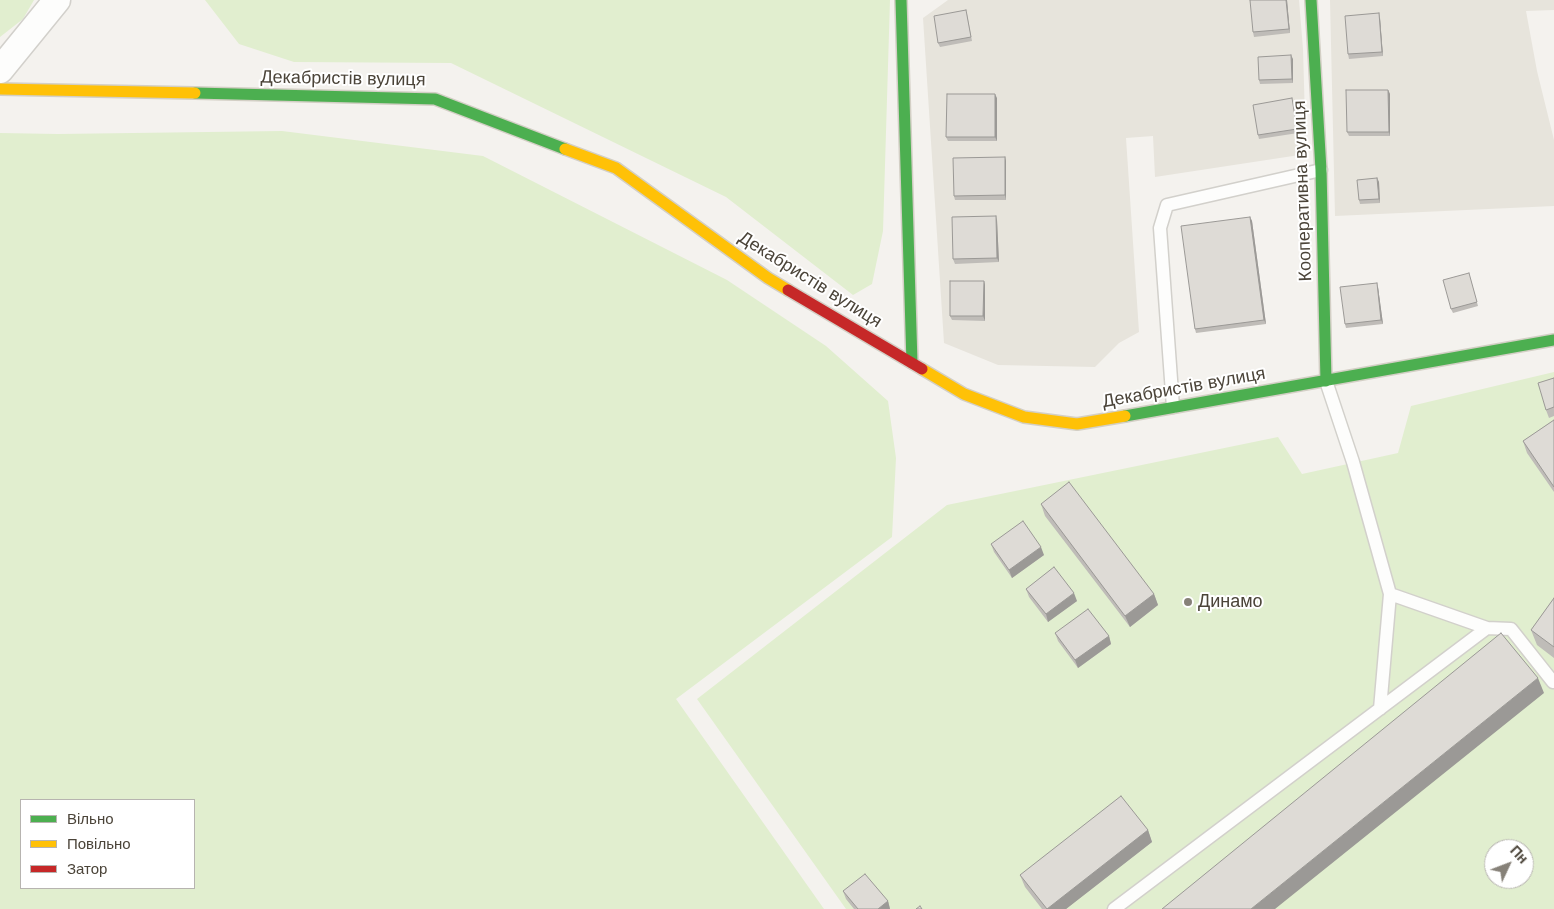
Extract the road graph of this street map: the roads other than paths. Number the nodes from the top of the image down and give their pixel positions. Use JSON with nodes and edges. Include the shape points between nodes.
{"nodes":[{"id":1,"x":57,"y":0,"type":"edge"},
{"id":2,"x":901,"y":0,"type":"edge"},
{"id":3,"x":1311,"y":0,"type":"edge"},
{"id":4,"x":0,"y":70,"type":"edge"},
{"id":5,"x":0,"y":89,"type":"edge"},
{"id":6,"x":1321,"y":170,"type":"junction"},
{"id":7,"x":1554,"y":340,"type":"edge"},
{"id":8,"x":912,"y":363,"type":"junction"},
{"id":9,"x":1326,"y":381,"type":"junction"},
{"id":10,"x":1173,"y":407,"type":"junction"},
{"id":11,"x":1390,"y":594,"type":"junction"},
{"id":12,"x":1487,"y":628,"type":"junction"},
{"id":13,"x":1553,"y":682,"type":"dead end"},
{"id":14,"x":1380,"y":709,"type":"junction"},
{"id":15,"x":1114,"y":909,"type":"edge"}],
"edges":[{"from":1,"to":4,"type":"street"},
{"from":2,"to":8,"type":"street"},
{"from":3,"to":6,"type":"street","name":"Кооперативна вулиця"},
{"from":5,"to":8,"type":"street","name":"Декабристів вулиця","via":[[435,99],[616,168],[768,278]]},
{"from":6,"to":9,"type":"street","name":"Кооперативна вулиця"},
{"from":6,"to":10,"type":"lane","via":[[1167,205],[1160,228]]},
{"from":7,"to":9,"type":"street","name":"Декабристів вулиця"},
{"from":8,"to":10,"type":"street","name":"Декабристів вулиця","via":[[964,394],[1024,417],[1077,424]]},
{"from":9,"to":10,"type":"street","name":"Декабристів вулиця"},
{"from":9,"to":11,"type":"lane","via":[[1353,462]]},
{"from":11,"to":12,"type":"lane"},
{"from":11,"to":14,"type":"lane"},
{"from":12,"to":13,"type":"lane","via":[[1512,629]]},
{"from":12,"to":14,"type":"lane"},
{"from":14,"to":15,"type":"lane"}]}
